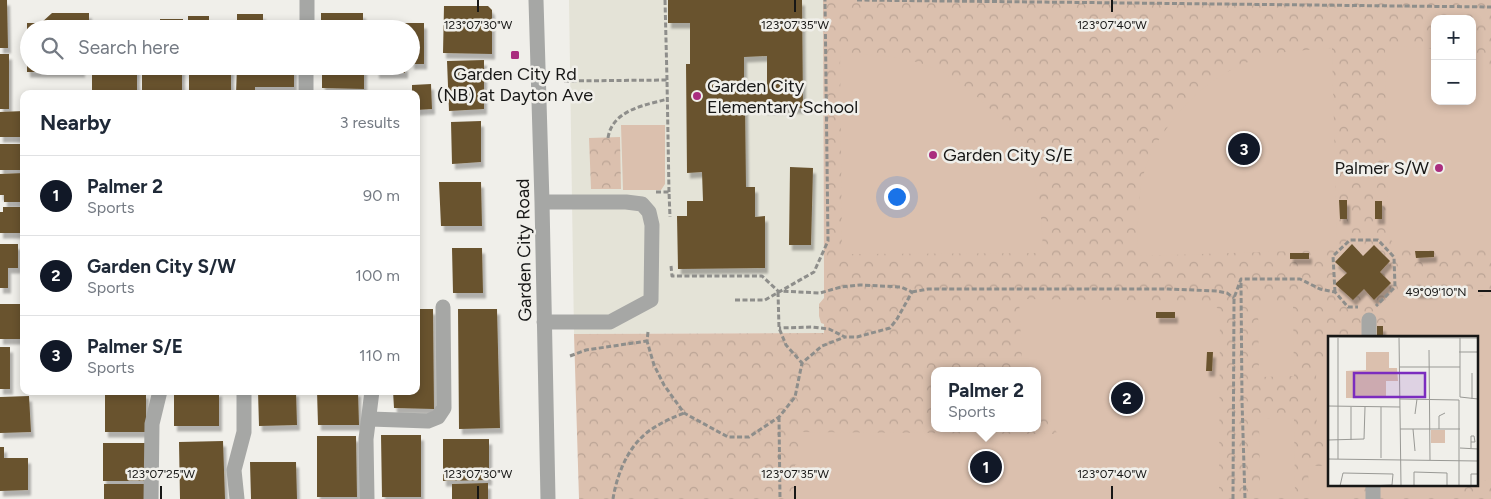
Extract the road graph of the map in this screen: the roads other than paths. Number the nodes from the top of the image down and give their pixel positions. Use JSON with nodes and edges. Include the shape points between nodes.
{"nodes":[{"id":1,"x":307,"y":0,"type":"edge"},
{"id":2,"x":536,"y":0,"type":"edge"},
{"id":3,"x":307,"y":20,"type":"edge"},
{"id":4,"x":306,"y":75,"type":"edge"},
{"id":5,"x":306,"y":90,"type":"edge"},
{"id":6,"x":542,"y":202,"type":"junction"},
{"id":7,"x":443,"y":307,"type":"dead end"},
{"id":8,"x":1368,"y":313,"type":"road end"},
{"id":9,"x":544,"y":322,"type":"junction"},
{"id":10,"x":1369,"y":336,"type":"edge"},
{"id":11,"x":159,"y":395,"type":"edge"},
{"id":12,"x":244,"y":395,"type":"edge"},
{"id":13,"x":372,"y":395,"type":"edge"},
{"id":14,"x":370,"y":419,"type":"junction"},
{"id":15,"x":1372,"y":486,"type":"edge"},
{"id":16,"x":152,"y":499,"type":"edge"},
{"id":17,"x":237,"y":499,"type":"edge"},
{"id":18,"x":366,"y":499,"type":"edge"},
{"id":19,"x":548,"y":499,"type":"edge"},
{"id":20,"x":1373,"y":499,"type":"edge"}],
"edges":[{"from":1,"to":3,"type":"street"},
{"from":2,"to":6,"type":"street","name":"Garden City Road"},
{"from":4,"to":5,"type":"street"},
{"from":6,"to":9,"type":"street","name":"Garden City Road"},
{"from":6,"to":9,"type":"street","via":[[642,204],[650,212],[652,225],[651,300],[610,322]]},
{"from":7,"to":14,"type":"street","via":[[444,408],[438,417],[428,421]]},
{"from":8,"to":10,"type":"street"},
{"from":9,"to":19,"type":"street","name":"Garden City Road"},
{"from":11,"to":16,"type":"street","via":[[152,424]]},
{"from":12,"to":17,"type":"street","via":[[244,432],[234,470]]},
{"from":13,"to":14,"type":"street"},
{"from":14,"to":18,"type":"street","via":[[366,438]]},
{"from":15,"to":20,"type":"street"}]}
